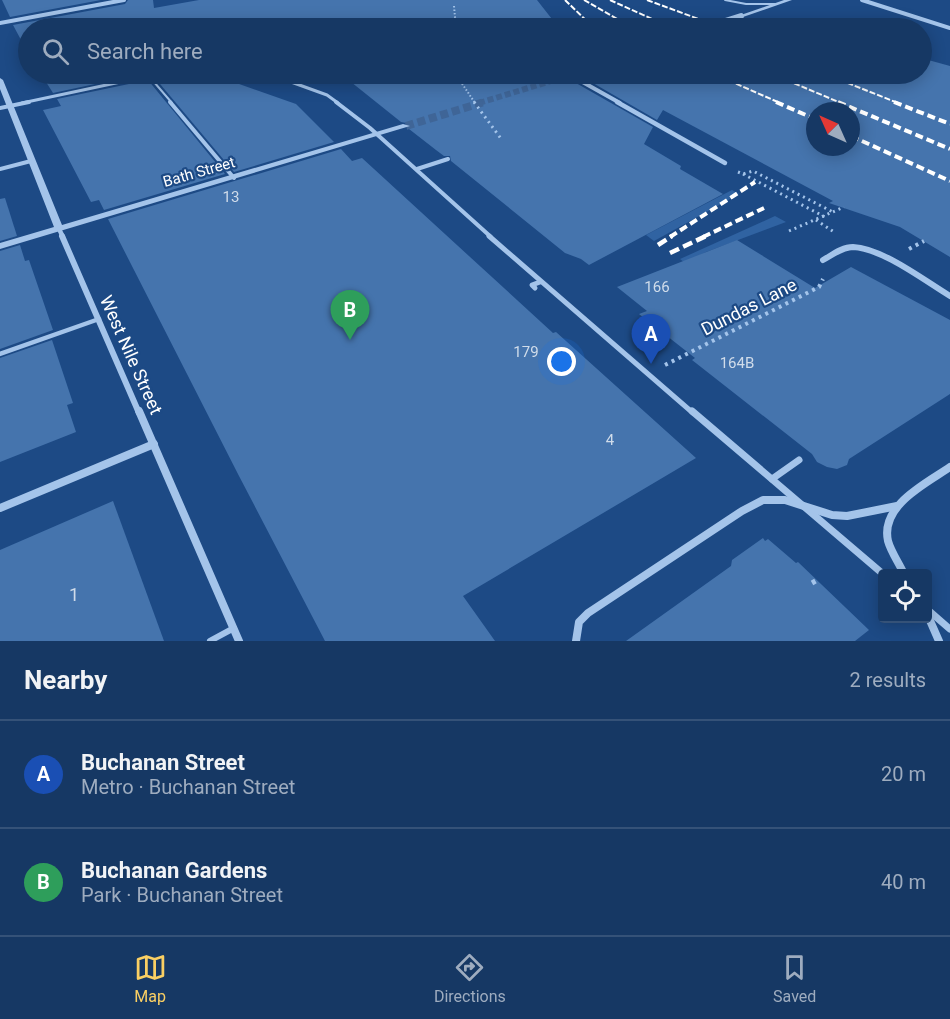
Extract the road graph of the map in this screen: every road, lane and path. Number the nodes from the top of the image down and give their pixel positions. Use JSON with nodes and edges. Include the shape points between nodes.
{"nodes":[{"id":1,"x":124,"y":0,"type":"edge"},
{"id":2,"x":725,"y":0,"type":"edge"},
{"id":3,"x":789,"y":0,"type":"edge"},
{"id":4,"x":862,"y":0,"type":"edge"},
{"id":5,"x":777,"y":4,"type":"junction"},
{"id":6,"x":454,"y":6,"type":"dead end"},
{"id":7,"x":23,"y":18,"type":"edge"},
{"id":8,"x":455,"y":18,"type":"edge"},
{"id":9,"x":735,"y":18,"type":"edge"},
{"id":10,"x":919,"y":18,"type":"edge"},
{"id":11,"x":18,"y":19,"type":"edge"},
{"id":12,"x":0,"y":22,"type":"edge"},
{"id":13,"x":932,"y":22,"type":"edge"},
{"id":14,"x":950,"y":28,"type":"edge"},
{"id":15,"x":0,"y":80,"type":"edge"},
{"id":16,"x":107,"y":84,"type":"edge"},
{"id":17,"x":156,"y":84,"type":"edge"},
{"id":18,"x":297,"y":84,"type":"edge"},
{"id":19,"x":462,"y":84,"type":"edge"},
{"id":20,"x":589,"y":84,"type":"edge"},
{"id":21,"x":12,"y":105,"type":"junction"},
{"id":22,"x":0,"y":108,"type":"edge"},
{"id":23,"x":406,"y":126,"type":"tunnel mouth"},
{"id":24,"x":377,"y":134,"type":"junction"},
{"id":25,"x":502,"y":140,"type":"dead end"},
{"id":26,"x":448,"y":159,"type":"dead end"},
{"id":27,"x":31,"y":161,"type":"junction"},
{"id":28,"x":725,"y":163,"type":"joint"},
{"id":29,"x":0,"y":169,"type":"edge"},
{"id":30,"x":417,"y":169,"type":"junction"},
{"id":31,"x":743,"y":174,"type":"junction"},
{"id":32,"x":234,"y":177,"type":"junction"},
{"id":33,"x":844,"y":207,"type":"dead end"},
{"id":34,"x":833,"y":212,"type":"junction"},
{"id":35,"x":825,"y":217,"type":"junction"},
{"id":36,"x":59,"y":229,"type":"junction"},
{"id":37,"x":789,"y":231,"type":"dead end"},
{"id":38,"x":0,"y":246,"type":"edge"},
{"id":39,"x":823,"y":260,"type":"joint"},
{"id":40,"x":540,"y":282,"type":"junction"},
{"id":41,"x":535,"y":288,"type":"dead end"},
{"id":42,"x":950,"y":296,"type":"edge"},
{"id":43,"x":99,"y":319,"type":"junction"},
{"id":44,"x":0,"y":354,"type":"edge"},
{"id":45,"x":648,"y":373,"type":"junction"},
{"id":46,"x":154,"y":444,"type":"junction"},
{"id":47,"x":800,"y":460,"type":"dead end"},
{"id":48,"x":950,"y":467,"type":"edge"},
{"id":49,"x":772,"y":479,"type":"junction"},
{"id":50,"x":801,"y":505,"type":"junction"},
{"id":51,"x":897,"y":506,"type":"junction"},
{"id":52,"x":0,"y":508,"type":"edge"},
{"id":53,"x":879,"y":569,"type":"edge"},
{"id":54,"x":902,"y":569,"type":"edge"},
{"id":55,"x":819,"y":579,"type":"dead end"},
{"id":56,"x":812,"y":583,"type":"dead end"},
{"id":57,"x":932,"y":614,"type":"edge"},
{"id":58,"x":930,"y":623,"type":"edge"},
{"id":59,"x":234,"y":628,"type":"junction"},
{"id":60,"x":950,"y":629,"type":"edge"},
{"id":61,"x":210,"y":641,"type":"edge"},
{"id":62,"x":239,"y":641,"type":"edge"},
{"id":63,"x":576,"y":641,"type":"edge"},
{"id":64,"x":939,"y":641,"type":"edge"}],
"edges":[{"from":1,"to":7,"type":"street"},
{"from":2,"to":5,"type":"lane"},
{"from":3,"to":5,"type":"street"},
{"from":4,"to":10,"type":"street"},
{"from":5,"to":9,"type":"street","bridge":true},
{"from":6,"to":8,"type":"path"},
{"from":11,"to":12,"type":"street"},
{"from":13,"to":14,"type":"street"},
{"from":15,"to":21,"type":"street","name":"West Nile Street"},
{"from":16,"to":21,"type":"street"},
{"from":17,"to":32,"type":"lane"},
{"from":18,"to":24,"type":"street","via":[[327,95]]},
{"from":19,"to":25,"type":"path"},
{"from":20,"to":28,"type":"street"},
{"from":21,"to":22,"type":"street"},
{"from":21,"to":27,"type":"street","name":"West Nile Street"},
{"from":23,"to":24,"type":"street","name":"Bath Street"},
{"from":24,"to":30,"type":"street"},
{"from":24,"to":32,"type":"street","name":"Bath Street"},
{"from":26,"to":30,"type":"street"},
{"from":27,"to":29,"type":"lane"},
{"from":27,"to":36,"type":"street","name":"West Nile Street"},
{"from":28,"to":31,"type":"path"},
{"from":30,"to":40,"type":"street"},
{"from":31,"to":34,"type":"path","via":[[753,171]]},
{"from":31,"to":35,"type":"path"},
{"from":32,"to":36,"type":"street","name":"Bath Street"},
{"from":33,"to":34,"type":"path"},
{"from":34,"to":35,"type":"path"},
{"from":35,"to":37,"type":"path"},
{"from":36,"to":38,"type":"street","name":"Bath Street"},
{"from":36,"to":43,"type":"street","name":"West Nile Street"},
{"from":39,"to":42,"type":"street","via":[[857,247]]},
{"from":39,"to":45,"type":"path","name":"Dundas Lane","via":[[840,270],[821,280],[819,287]]},
{"from":40,"to":41,"type":"street","via":[[532,285]]},
{"from":40,"to":45,"type":"street"},
{"from":43,"to":44,"type":"lane"},
{"from":43,"to":46,"type":"street","name":"West Nile Street"},
{"from":45,"to":49,"type":"street"},
{"from":46,"to":52,"type":"street"},
{"from":46,"to":59,"type":"street","name":"West Nile Street"},
{"from":47,"to":49,"type":"street"},
{"from":48,"to":51,"type":"street"},
{"from":49,"to":50,"type":"street"},
{"from":50,"to":51,"type":"street","via":[[847,516]]},
{"from":50,"to":53,"type":"street"},
{"from":50,"to":63,"type":"street","via":[[763,500],[742,510],[588,613],[579,622]]},
{"from":51,"to":54,"type":"street","via":[[887,535]]},
{"from":55,"to":56,"type":"path"},
{"from":57,"to":60,"type":"street"},
{"from":58,"to":64,"type":"street"},
{"from":59,"to":61,"type":"lane"},
{"from":59,"to":62,"type":"street","name":"West Nile Street"}]}
